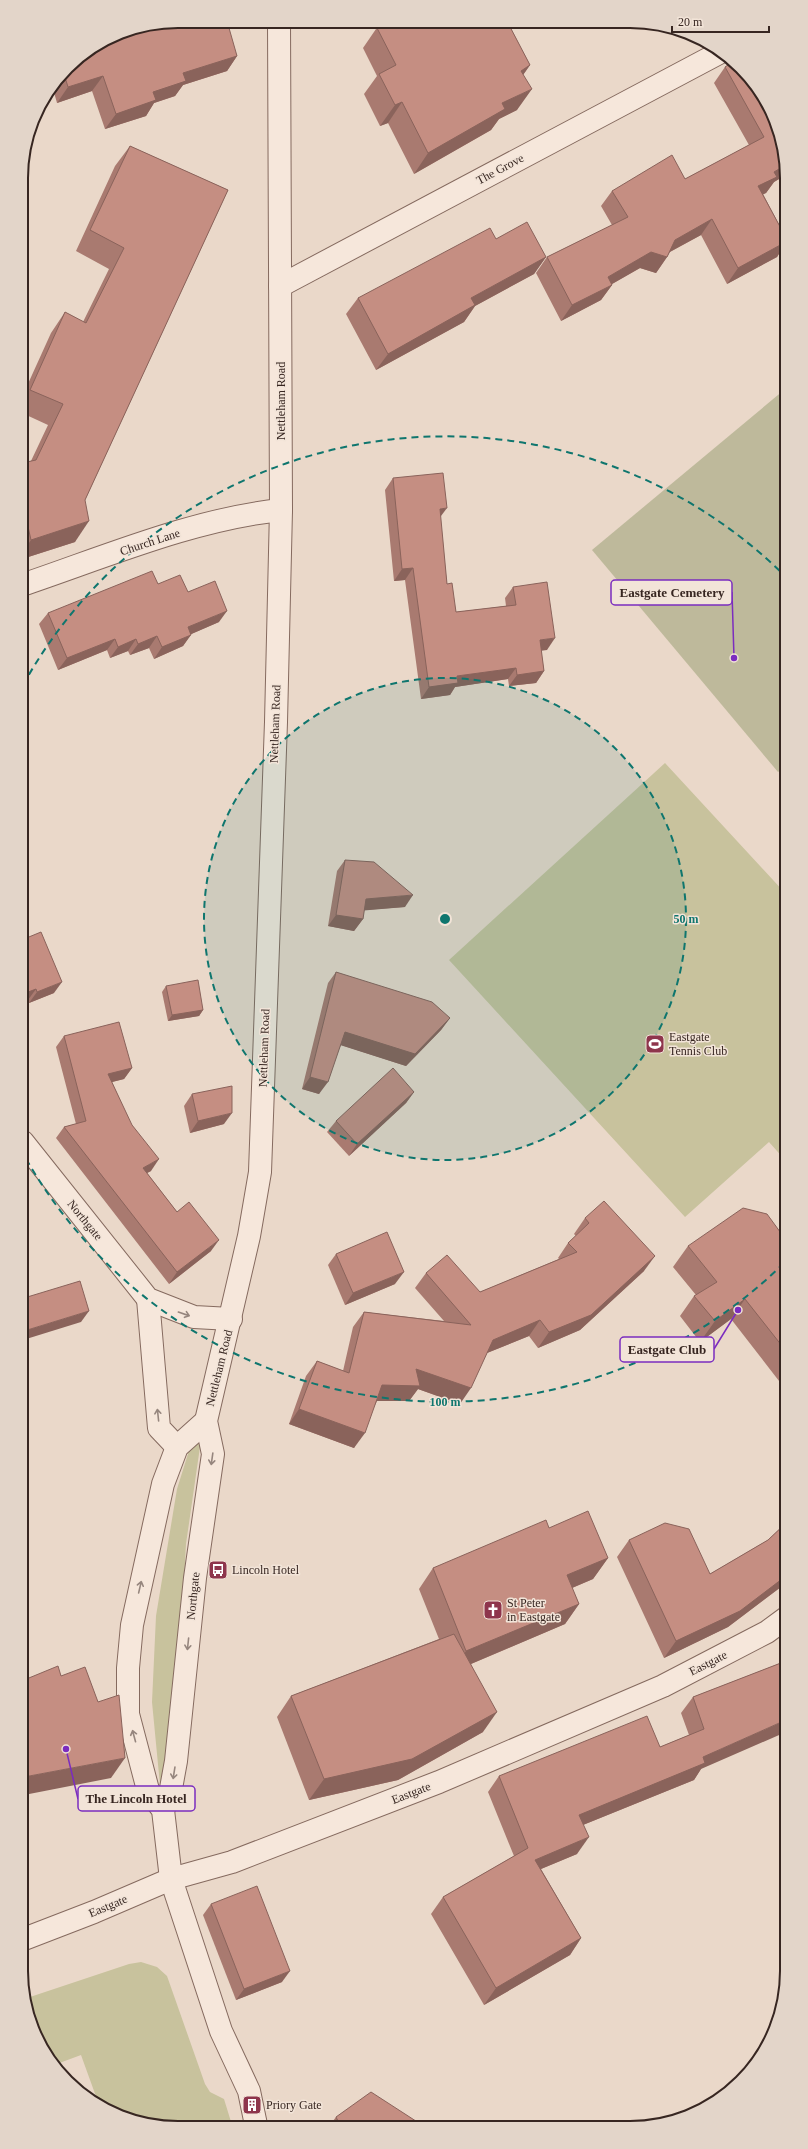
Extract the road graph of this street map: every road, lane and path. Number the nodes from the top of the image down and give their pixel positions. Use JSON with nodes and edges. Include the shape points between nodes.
{"nodes":[{"id":1,"x":279,"y":28,"type":"edge"},
{"id":2,"x":716,"y":55,"type":"edge"},
{"id":3,"x":280,"y":286,"type":"junction"},
{"id":4,"x":281,"y":510,"type":"junction"},
{"id":5,"x":28,"y":583,"type":"edge"},
{"id":6,"x":28,"y":1148,"type":"edge"},
{"id":7,"x":148,"y":1298,"type":"junction"},
{"id":8,"x":231,"y":1318,"type":"junction"},
{"id":9,"x":206,"y":1421,"type":"junction"},
{"id":10,"x":177,"y":1448,"type":"junction"},
{"id":11,"x":780,"y":1622,"type":"edge"},
{"id":12,"x":163,"y":1810,"type":"junction"},
{"id":13,"x":171,"y":1879,"type":"junction"},
{"id":14,"x":28,"y":1937,"type":"edge"},
{"id":15,"x":255,"y":2121,"type":"edge"}],
"edges":[{"from":1,"to":3,"type":"street","name":"Nettleham Road"},
{"from":2,"to":3,"type":"street","name":"The Grove"},
{"from":3,"to":4,"type":"street","name":"Nettleham Road"},
{"from":4,"to":5,"type":"street","name":"Church Lane","via":[[210,522]]},
{"from":4,"to":8,"type":"street","name":"Nettleham Road","via":[[260,1172]]},
{"from":6,"to":7,"type":"street","name":"Northgate"},
{"from":7,"to":8,"type":"street","name":"Northgate","one_way":true,"via":[[194,1317]]},
{"from":10,"to":7,"type":"street","one_way":true,"via":[[159,1428]]},
{"from":8,"to":9,"type":"street","name":"Nettleham Road"},
{"from":9,"to":10,"type":"street"},
{"from":9,"to":12,"type":"street","name":"Northgate","one_way":true,"via":[[213,1454],[195,1578],[176,1761],[170,1794]]},
{"from":12,"to":10,"type":"street","one_way":true,"via":[[148,1790],[128,1714],[128,1668],[132,1625],[162,1484]]},
{"from":11,"to":13,"type":"street","name":"Eastgate","via":[[767,1632],[663,1686],[439,1782],[232,1862]]},
{"from":12,"to":13,"type":"street","name":"Northgate"},
{"from":13,"to":14,"type":"street","name":"Eastgate"},
{"from":13,"to":15,"type":"street","via":[[221,2031],[249,2091]]}]}
